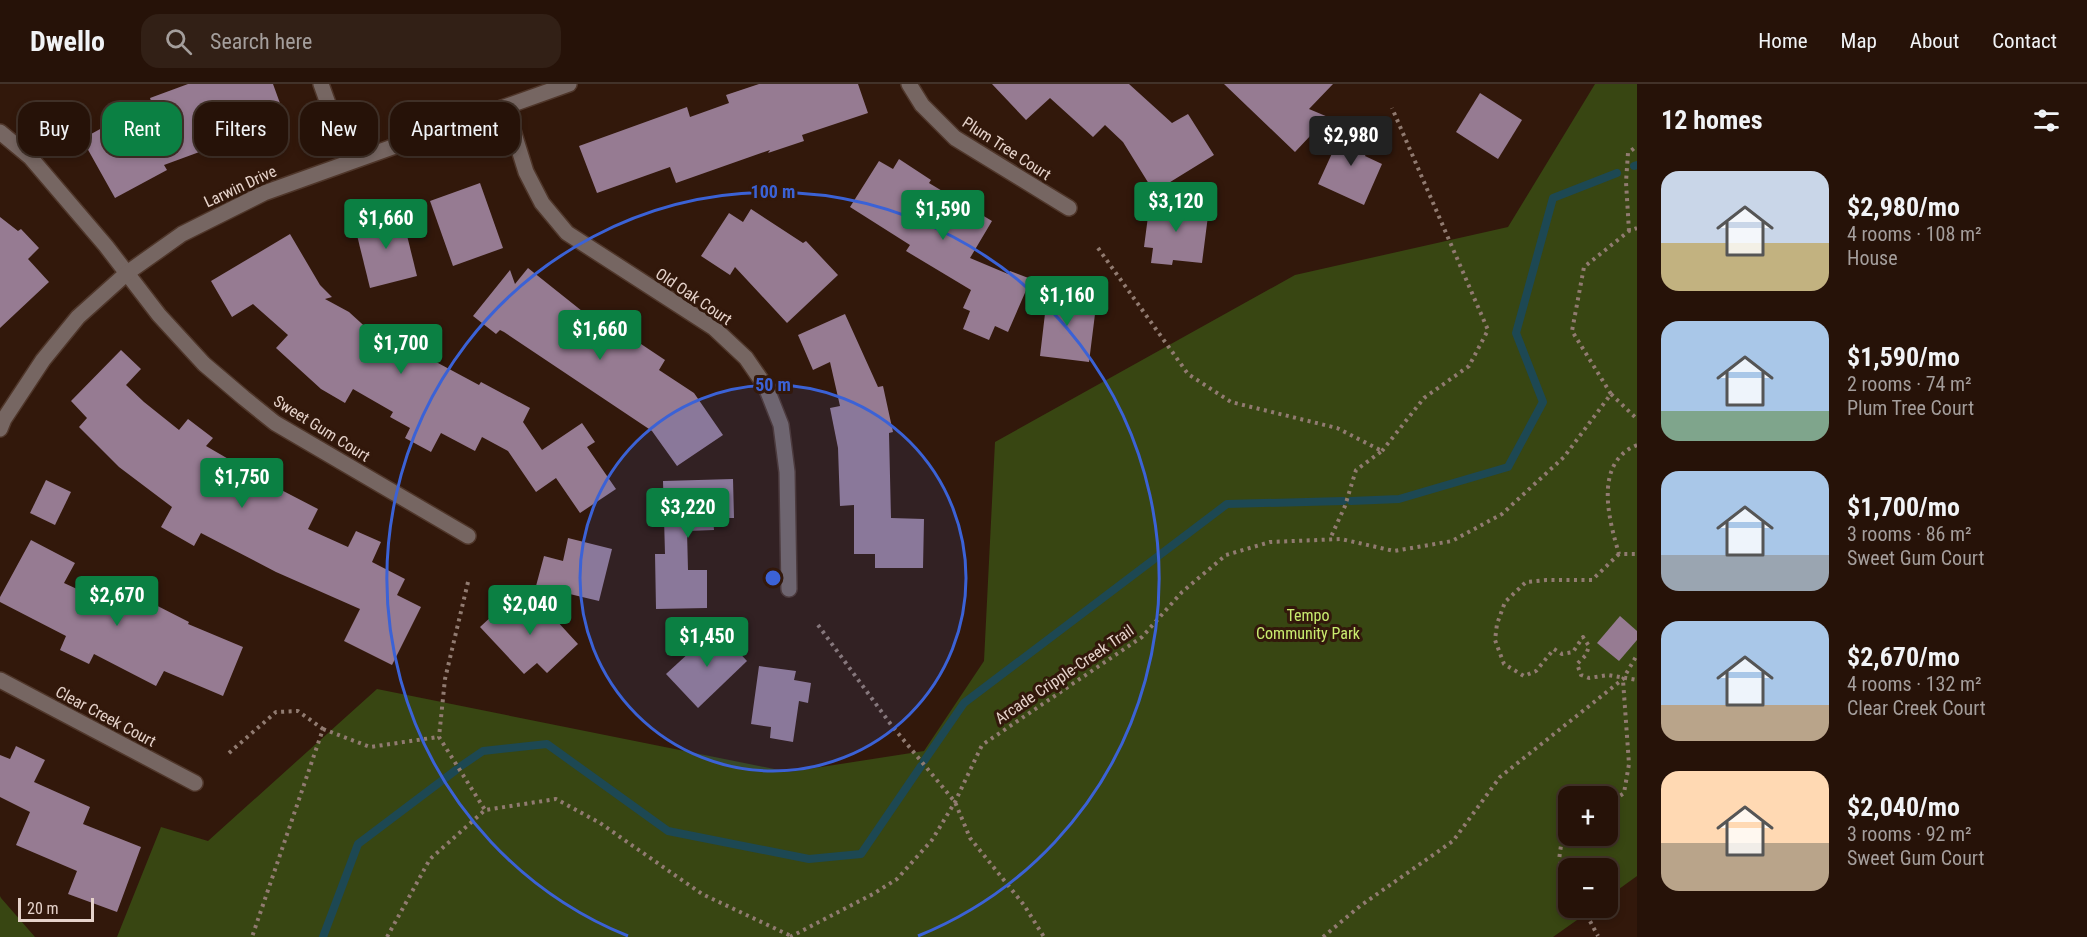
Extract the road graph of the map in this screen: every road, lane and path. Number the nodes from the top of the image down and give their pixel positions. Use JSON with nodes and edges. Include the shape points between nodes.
{"nodes":[{"id":1,"x":321,"y":84,"type":"edge"},
{"id":2,"x":569,"y":84,"type":"edge"},
{"id":3,"x":909,"y":84,"type":"edge"},
{"id":4,"x":520,"y":103,"type":"edge"},
{"id":5,"x":1392,"y":108,"type":"dead end"},
{"id":6,"x":0,"y":132,"type":"edge"},
{"id":7,"x":1637,"y":146,"type":"edge"},
{"id":8,"x":390,"y":148,"type":"edge"},
{"id":9,"x":520,"y":153,"type":"edge"},
{"id":10,"x":349,"y":162,"type":"junction"},
{"id":11,"x":1069,"y":208,"type":"dead end"},
{"id":12,"x":1637,"y":228,"type":"edge"},
{"id":13,"x":1629,"y":231,"type":"junction"},
{"id":14,"x":1098,"y":248,"type":"dead end"},
{"id":15,"x":127,"y":273,"type":"junction"},
{"id":16,"x":1611,"y":394,"type":"junction"},
{"id":17,"x":1637,"y":419,"type":"edge"},
{"id":18,"x":0,"y":429,"type":"edge"},
{"id":19,"x":1637,"y":445,"type":"edge"},
{"id":20,"x":1383,"y":451,"type":"junction"},
{"id":21,"x":468,"y":536,"type":"dead end"},
{"id":22,"x":1330,"y":539,"type":"junction"},
{"id":23,"x":1619,"y":554,"type":"junction"},
{"id":24,"x":1637,"y":554,"type":"edge"},
{"id":25,"x":468,"y":582,"type":"dead end"},
{"id":26,"x":789,"y":589,"type":"dead end"},
{"id":27,"x":818,"y":626,"type":"dead end"},
{"id":28,"x":1637,"y":656,"type":"edge"},
{"id":29,"x":1623,"y":679,"type":"junction"},
{"id":30,"x":0,"y":680,"type":"edge"},
{"id":31,"x":1637,"y":680,"type":"edge"},
{"id":32,"x":323,"y":729,"type":"junction"},
{"id":33,"x":439,"y":737,"type":"junction"},
{"id":34,"x":229,"y":753,"type":"dead end"},
{"id":35,"x":195,"y":783,"type":"dead end"},
{"id":36,"x":1618,"y":797,"type":"edge"},
{"id":37,"x":955,"y":802,"type":"junction"},
{"id":38,"x":485,"y":810,"type":"junction"},
{"id":39,"x":1588,"y":918,"type":"edge"},
{"id":40,"x":1598,"y":936,"type":"edge"},
{"id":41,"x":252,"y":937,"type":"edge"},
{"id":42,"x":387,"y":937,"type":"edge"},
{"id":43,"x":790,"y":937,"type":"edge"},
{"id":44,"x":1044,"y":937,"type":"edge"},
{"id":45,"x":1323,"y":937,"type":"edge"}],
"edges":[{"from":1,"to":10,"type":"street"},
{"from":2,"to":4,"type":"street","name":"Larwin Drive"},
{"from":3,"to":11,"type":"street","name":"Plum Tree Court","via":[[922,105],[955,138]]},
{"from":5,"to":20,"type":"path","via":[[1488,330],[1469,366],[1424,398]]},
{"from":6,"to":15,"type":"street","name":"Sweet Gum Court","via":[[30,157]]},
{"from":7,"to":13,"type":"path","via":[[1628,153]]},
{"from":8,"to":10,"type":"street","name":"Larwin Drive"},
{"from":9,"to":26,"type":"street","name":"Old Oak Court","via":[[542,203],[567,233],[714,328],[746,358],[766,387],[781,425],[787,472]]},
{"from":10,"to":15,"type":"street","name":"Larwin Drive","via":[[264,193],[182,234]]},
{"from":12,"to":13,"type":"path"},
{"from":13,"to":16,"type":"path","via":[[1584,267],[1572,331]]},
{"from":14,"to":20,"type":"path","via":[[1188,374],[1231,402],[1338,428]]},
{"from":15,"to":18,"type":"street","name":"Larwin Drive","via":[[78,317],[44,360]]},
{"from":15,"to":21,"type":"street","name":"Sweet Gum Court","via":[[204,364],[275,423]]},
{"from":16,"to":17,"type":"path"},
{"from":16,"to":22,"type":"path","name":"Arcade Cripple-Creek Trail","via":[[1564,457],[1510,507],[1452,541],[1394,551]]},
{"from":19,"to":23,"type":"path","via":[[1615,463],[1607,483],[1610,521]]},
{"from":20,"to":22,"type":"path","via":[[1356,470]]},
{"from":22,"to":37,"type":"path","name":"Arcade Cripple-Creek Trail","via":[[1270,542],[1226,555],[1182,592],[1142,637],[982,745]]},
{"from":23,"to":24,"type":"path"},
{"from":23,"to":29,"type":"path","via":[[1592,580],[1526,582],[1505,602],[1495,640],[1504,664],[1524,676],[1536,671],[1554,649],[1562,654],[1573,652],[1583,637],[1589,646],[1586,656],[1577,664],[1581,675]]},
{"from":25,"to":33,"type":"path","via":[[445,679]]},
{"from":27,"to":37,"type":"path","via":[[892,726]]},
{"from":28,"to":29,"type":"path"},
{"from":29,"to":31,"type":"path"},
{"from":29,"to":36,"type":"path","via":[[1629,764],[1624,793]]},
{"from":29,"to":45,"type":"path","via":[[1500,777],[1453,841]]},
{"from":30,"to":35,"type":"street","name":"Clear Creek Court"},
{"from":32,"to":33,"type":"path","via":[[370,747]]},
{"from":32,"to":34,"type":"path","via":[[298,711],[276,712]]},
{"from":32,"to":41,"type":"path"},
{"from":33,"to":38,"type":"path"},
{"from":37,"to":43,"type":"path","name":"Arcade Cripple-Creek Trail","via":[[932,840],[897,879]]},
{"from":37,"to":44,"type":"path","via":[[970,838],[1024,905]]},
{"from":38,"to":42,"type":"path","via":[[430,859]]},
{"from":38,"to":43,"type":"path","via":[[556,799],[600,823],[702,894]]},
{"from":39,"to":40,"type":"path"}]}
